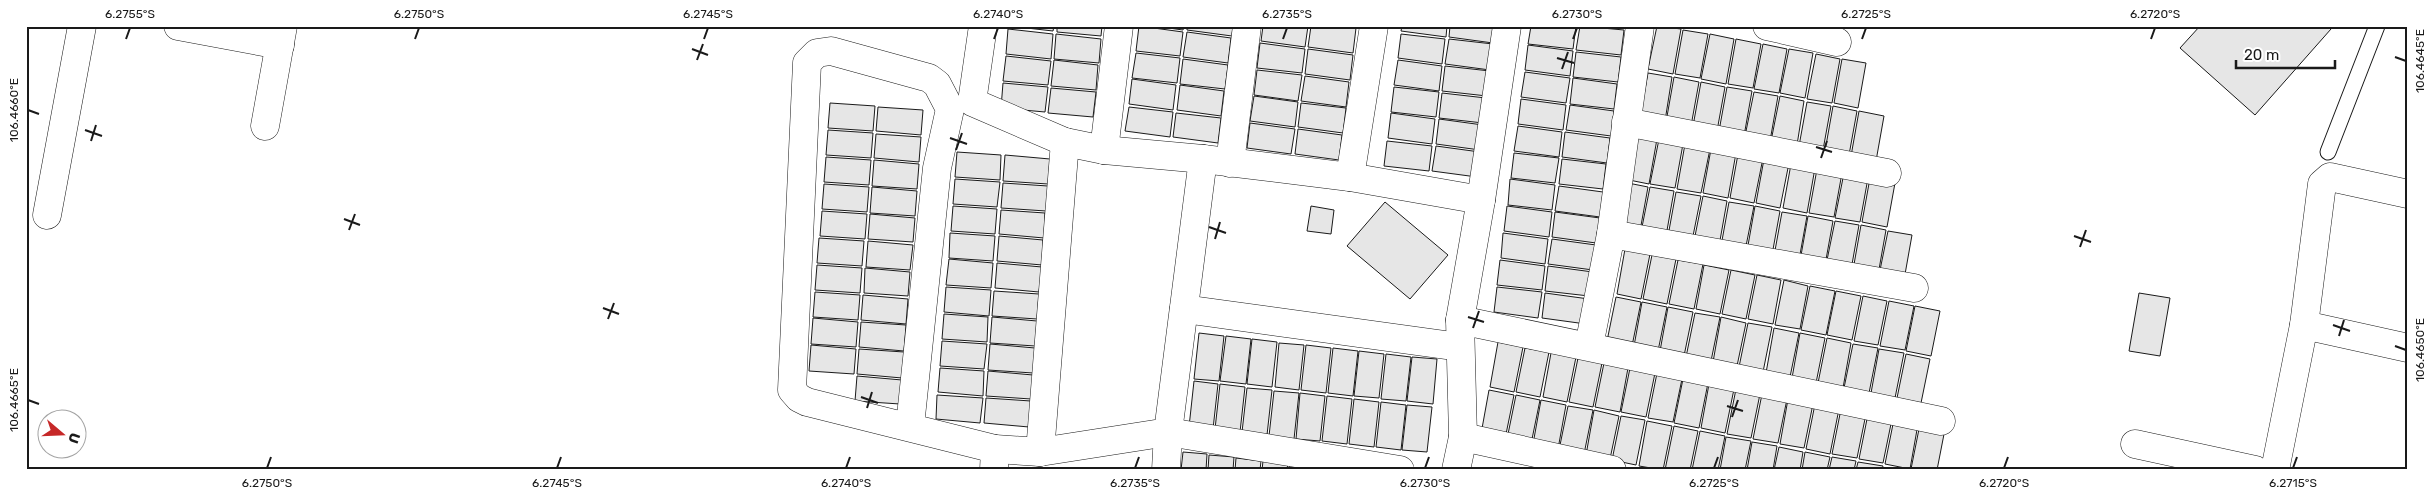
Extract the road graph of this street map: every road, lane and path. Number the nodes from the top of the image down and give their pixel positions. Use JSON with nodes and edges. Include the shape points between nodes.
{"nodes":[{"id":1,"x":82,"y":26,"type":"edge"},
{"id":2,"x":178,"y":26,"type":"edge"},
{"id":3,"x":983,"y":26,"type":"edge"},
{"id":4,"x":1119,"y":26,"type":"edge"},
{"id":5,"x":1248,"y":26,"type":"edge"},
{"id":6,"x":1374,"y":26,"type":"edge"},
{"id":7,"x":1507,"y":26,"type":"edge"},
{"id":8,"x":1640,"y":26,"type":"edge"},
{"id":9,"x":1767,"y":26,"type":"edge"},
{"id":10,"x":2377,"y":26,"type":"edge"},
{"id":11,"x":282,"y":36,"type":"edge"},
{"id":12,"x":1837,"y":42,"type":"dead end"},
{"id":13,"x":961,"y":106,"type":"junction"},
{"id":14,"x":1626,"y":122,"type":"junction"},
{"id":15,"x":265,"y":126,"type":"dead end"},
{"id":16,"x":1066,"y":142,"type":"junction"},
{"id":17,"x":1104,"y":150,"type":"junction"},
{"id":18,"x":2328,"y":152,"type":"dead end"},
{"id":19,"x":1203,"y":159,"type":"junction"},
{"id":20,"x":1230,"y":163,"type":"junction"},
{"id":21,"x":1887,"y":173,"type":"dead end"},
{"id":22,"x":1350,"y":177,"type":"junction"},
{"id":23,"x":2408,"y":194,"type":"edge"},
{"id":24,"x":1482,"y":200,"type":"junction"},
{"id":25,"x":47,"y":215,"type":"dead end"},
{"id":26,"x":1611,"y":234,"type":"junction"},
{"id":27,"x":1914,"y":288,"type":"dead end"},
{"id":28,"x":1184,"y":309,"type":"junction"},
{"id":29,"x":1460,"y":320,"type":"junction"},
{"id":30,"x":2304,"y":325,"type":"junction"},
{"id":31,"x":1589,"y":346,"type":"junction"},
{"id":32,"x":1460,"y":347,"type":"junction"},
{"id":33,"x":2408,"y":348,"type":"edge"},
{"id":34,"x":1940,"y":421,"type":"dead end"},
{"id":35,"x":910,"y":426,"type":"junction"},
{"id":36,"x":1168,"y":432,"type":"junction"},
{"id":37,"x":1463,"y":437,"type":"junction"},
{"id":38,"x":2135,"y":444,"type":"dead end"},
{"id":39,"x":1040,"y":452,"type":"junction"},
{"id":40,"x":994,"y":459,"type":"edge"},
{"id":41,"x":1571,"y":466,"type":"edge"},
{"id":42,"x":1166,"y":470,"type":"edge"},
{"id":43,"x":1400,"y":470,"type":"edge"},
{"id":44,"x":1456,"y":470,"type":"edge"},
{"id":45,"x":1612,"y":470,"type":"edge"},
{"id":46,"x":2255,"y":470,"type":"edge"},
{"id":47,"x":2275,"y":470,"type":"edge"}],
"edges":[{"from":1,"to":25,"type":"street"},
{"from":2,"to":11,"type":"street"},
{"from":3,"to":13,"type":"street"},
{"from":4,"to":17,"type":"street"},
{"from":5,"to":20,"type":"street"},
{"from":6,"to":22,"type":"street"},
{"from":7,"to":24,"type":"street"},
{"from":8,"to":14,"type":"street"},
{"from":9,"to":12,"type":"street"},
{"from":10,"to":18,"type":"lane"},
{"from":11,"to":15,"type":"street"},
{"from":13,"to":16,"type":"street"},
{"from":13,"to":35,"type":"street","via":[[937,168]]},
{"from":13,"to":35,"type":"street","via":[[929,78],[831,51],[817,53],[807,63],[792,390],[807,402]]},
{"from":14,"to":21,"type":"street"},
{"from":14,"to":26,"type":"street"},
{"from":16,"to":17,"type":"street"},
{"from":16,"to":39,"type":"street"},
{"from":17,"to":19,"type":"street"},
{"from":19,"to":20,"type":"street"},
{"from":19,"to":28,"type":"street"},
{"from":20,"to":22,"type":"street"},
{"from":22,"to":24,"type":"street"},
{"from":23,"to":30,"type":"street","via":[[2326,178],[2322,184]]},
{"from":24,"to":29,"type":"street"},
{"from":26,"to":27,"type":"street"},
{"from":26,"to":31,"type":"street"},
{"from":28,"to":32,"type":"street"},
{"from":28,"to":36,"type":"street"},
{"from":29,"to":31,"type":"street"},
{"from":29,"to":32,"type":"street"},
{"from":30,"to":33,"type":"street"},
{"from":30,"to":47,"type":"street"},
{"from":31,"to":34,"type":"street"},
{"from":32,"to":37,"type":"street"},
{"from":35,"to":40,"type":"street"},
{"from":36,"to":39,"type":"street"},
{"from":36,"to":42,"type":"street"},
{"from":36,"to":43,"type":"street"},
{"from":37,"to":41,"type":"street"},
{"from":37,"to":44,"type":"street"},
{"from":38,"to":46,"type":"street"},
{"from":39,"to":40,"type":"street"},
{"from":41,"to":45,"type":"street"}]}
